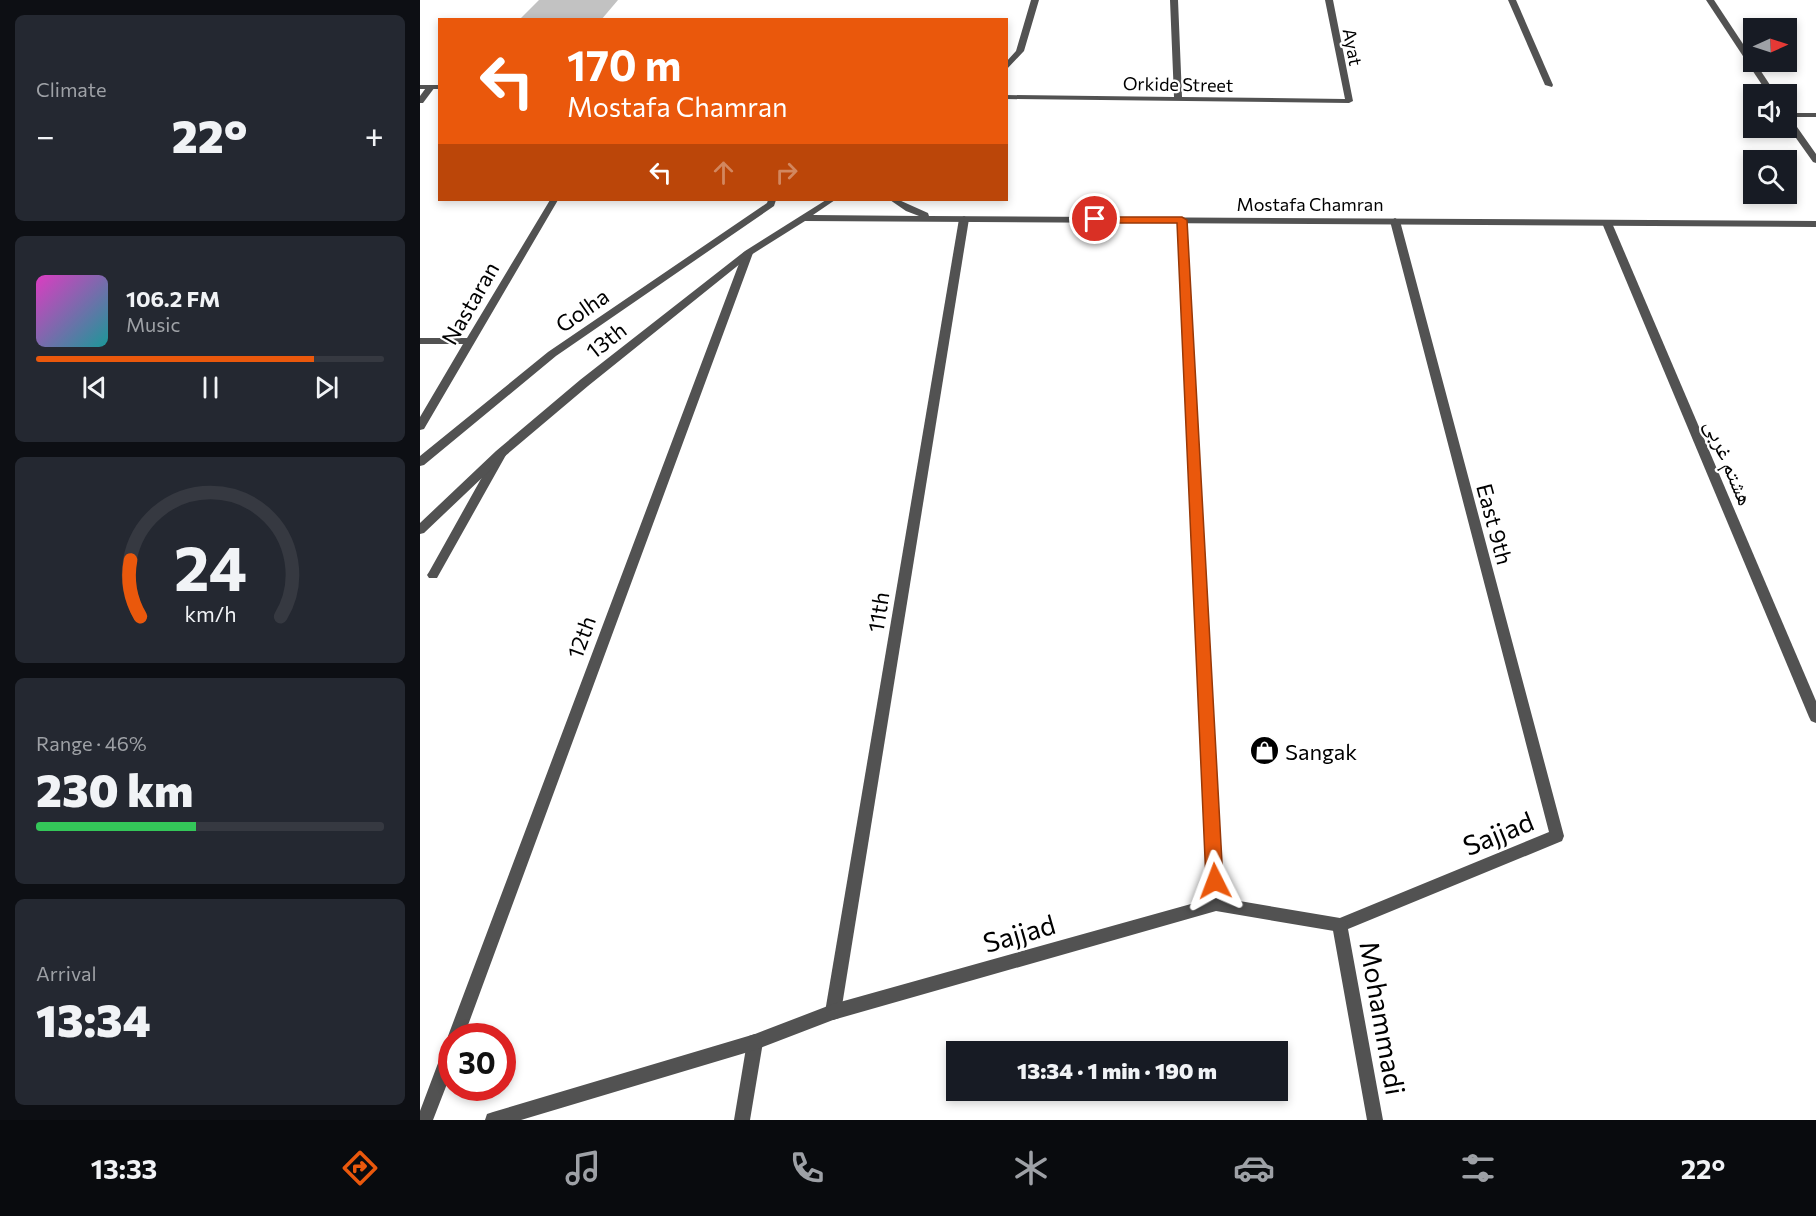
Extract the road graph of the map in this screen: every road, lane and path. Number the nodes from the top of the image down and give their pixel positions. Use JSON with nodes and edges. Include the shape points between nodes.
{"nodes":[{"id":1,"x":1035,"y":0,"type":"edge"},
{"id":2,"x":1174,"y":0,"type":"edge"},
{"id":3,"x":1329,"y":0,"type":"edge"},
{"id":4,"x":1512,"y":0,"type":"edge"},
{"id":5,"x":1710,"y":0,"type":"edge"},
{"id":6,"x":1008,"y":66,"type":"edge"},
{"id":7,"x":1765,"y":84,"type":"edge"},
{"id":8,"x":1549,"y":85,"type":"dead end"},
{"id":9,"x":420,"y":87,"type":"edge"},
{"id":10,"x":435,"y":87,"type":"edge"},
{"id":11,"x":1008,"y":97,"type":"edge"},
{"id":12,"x":1178,"y":100,"type":"junction"},
{"id":13,"x":1349,"y":100,"type":"joint"},
{"id":14,"x":420,"y":101,"type":"edge"},
{"id":15,"x":1816,"y":115,"type":"edge"},
{"id":16,"x":1797,"y":116,"type":"edge"},
{"id":17,"x":1797,"y":132,"type":"edge"},
{"id":18,"x":1816,"y":160,"type":"edge"},
{"id":19,"x":553,"y":201,"type":"edge"},
{"id":20,"x":772,"y":201,"type":"edge"},
{"id":21,"x":830,"y":201,"type":"edge"},
{"id":22,"x":896,"y":201,"type":"edge"},
{"id":23,"x":804,"y":218,"type":"junction"},
{"id":24,"x":935,"y":218,"type":"junction"},
{"id":25,"x":964,"y":219,"type":"junction"},
{"id":26,"x":1182,"y":220,"type":"junction"},
{"id":27,"x":1395,"y":221,"type":"junction"},
{"id":28,"x":1607,"y":223,"type":"junction"},
{"id":29,"x":1816,"y":224,"type":"edge"},
{"id":30,"x":748,"y":253,"type":"junction"},
{"id":31,"x":420,"y":341,"type":"edge"},
{"id":32,"x":470,"y":341,"type":"junction"},
{"id":33,"x":420,"y":426,"type":"edge"},
{"id":34,"x":500,"y":454,"type":"junction"},
{"id":35,"x":420,"y":462,"type":"edge"},
{"id":36,"x":420,"y":530,"type":"edge"},
{"id":37,"x":433,"y":575,"type":"dead end"},
{"id":38,"x":1816,"y":717,"type":"edge"},
{"id":39,"x":1557,"y":836,"type":"joint"},
{"id":40,"x":1216,"y":904,"type":"junction"},
{"id":41,"x":1340,"y":925,"type":"junction"},
{"id":42,"x":833,"y":1012,"type":"junction"},
{"id":43,"x":461,"y":1023,"type":"edge"},
{"id":44,"x":755,"y":1042,"type":"junction"},
{"id":45,"x":438,"y":1084,"type":"edge"},
{"id":46,"x":424,"y":1120,"type":"edge"},
{"id":47,"x":493,"y":1120,"type":"edge"},
{"id":48,"x":742,"y":1120,"type":"edge"},
{"id":49,"x":1375,"y":1120,"type":"edge"}],
"edges":[{"from":1,"to":6,"type":"street","via":[[1020,51]]},
{"from":2,"to":12,"type":"street"},
{"from":3,"to":13,"type":"street","name":"Ayat"},
{"from":4,"to":8,"type":"street"},
{"from":5,"to":7,"type":"street"},
{"from":9,"to":10,"type":"street"},
{"from":10,"to":14,"type":"street"},
{"from":11,"to":12,"type":"street","name":"Orkide Street"},
{"from":12,"to":13,"type":"street","name":"Orkide Street"},
{"from":15,"to":16,"type":"street"},
{"from":17,"to":18,"type":"street"},
{"from":19,"to":32,"type":"street","name":"Nastaran"},
{"from":20,"to":35,"type":"street","name":"Golha","via":[[552,354]]},
{"from":21,"to":23,"type":"street","name":"13th"},
{"from":22,"to":24,"type":"street"},
{"from":23,"to":24,"type":"street","name":"Mostafa Chamran"},
{"from":23,"to":30,"type":"street","name":"13th"},
{"from":24,"to":25,"type":"street","name":"Mostafa Chamran"},
{"from":25,"to":26,"type":"street","name":"Mostafa Chamran"},
{"from":25,"to":42,"type":"street","name":"11th"},
{"from":26,"to":27,"type":"street","name":"Mostafa Chamran"},
{"from":26,"to":40,"type":"street"},
{"from":27,"to":28,"type":"street","name":"Mostafa Chamran"},
{"from":27,"to":39,"type":"street","name":"East 9th"},
{"from":28,"to":29,"type":"street","name":"Mostafa Chamran"},
{"from":28,"to":38,"type":"street","name":"هشتم غربی"},
{"from":30,"to":34,"type":"street","name":"13th","via":[[584,382]]},
{"from":30,"to":43,"type":"street","name":"12th"},
{"from":31,"to":32,"type":"street"},
{"from":32,"to":33,"type":"street","name":"Nastaran"},
{"from":34,"to":36,"type":"street","name":"13th"},
{"from":34,"to":37,"type":"street"},
{"from":39,"to":41,"type":"street","name":"Sajjad"},
{"from":40,"to":41,"type":"street","name":"Sajjad"},
{"from":40,"to":42,"type":"street","name":"Sajjad"},
{"from":41,"to":49,"type":"street","name":"Mohammadi"},
{"from":42,"to":44,"type":"street","name":"Sajjad"},
{"from":44,"to":47,"type":"street","name":"Sajjad"},
{"from":44,"to":48,"type":"street"},
{"from":45,"to":46,"type":"street"}]}
